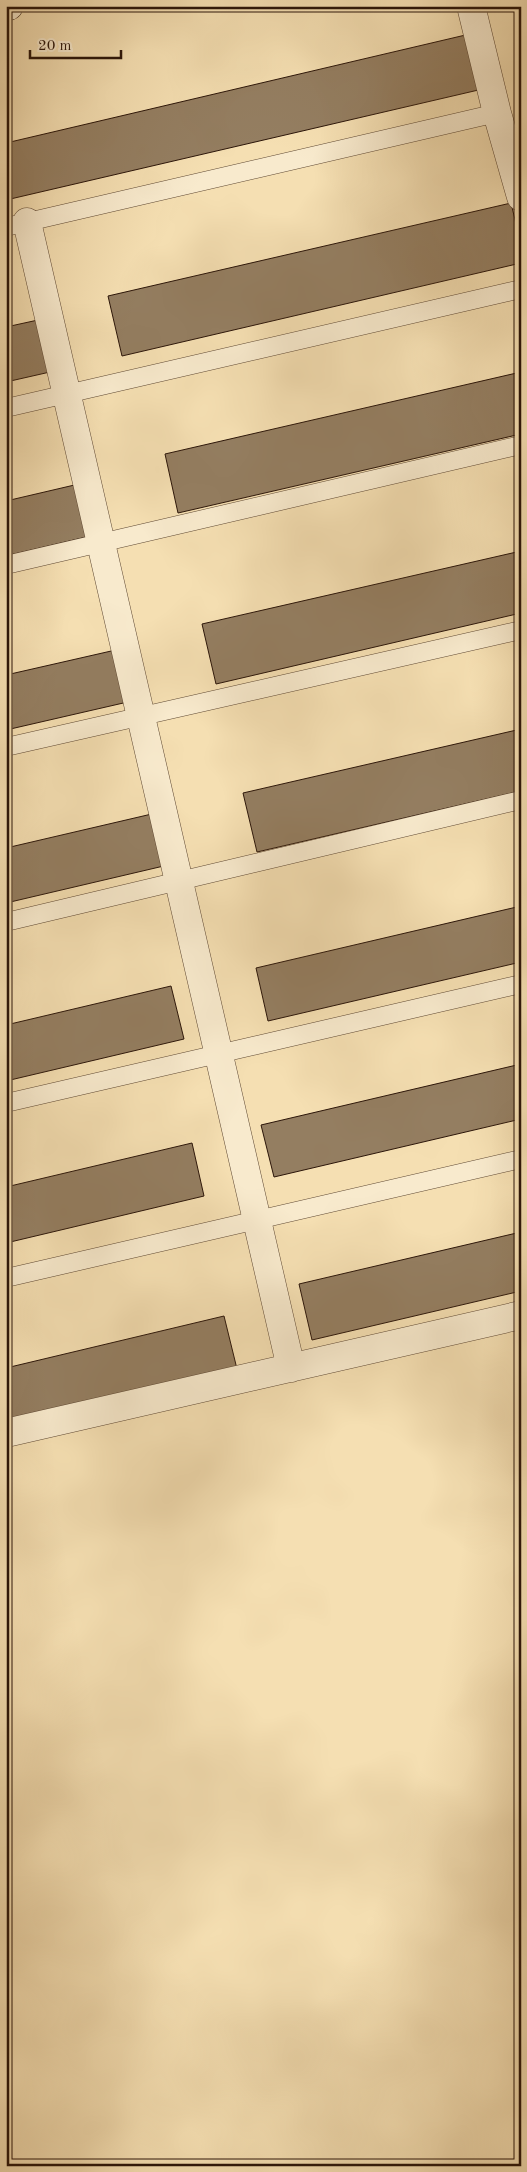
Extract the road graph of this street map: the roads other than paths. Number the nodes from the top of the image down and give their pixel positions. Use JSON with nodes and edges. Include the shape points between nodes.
{"nodes":[{"id":1,"x":471,"y":6,"type":"edge"},
{"id":2,"x":497,"y":113,"type":"junction"},
{"id":3,"x":521,"y":197,"type":"edge"},
{"id":4,"x":17,"y":224,"type":"edge"},
{"id":5,"x":521,"y":289,"type":"edge"},
{"id":6,"x":67,"y":394,"type":"junction"},
{"id":7,"x":6,"y":408,"type":"edge"},
{"id":8,"x":521,"y":445,"type":"edge"},
{"id":9,"x":102,"y":543,"type":"junction"},
{"id":10,"x":6,"y":565,"type":"edge"},
{"id":11,"x":521,"y":630,"type":"edge"},
{"id":12,"x":142,"y":716,"type":"junction"},
{"id":13,"x":6,"y":747,"type":"edge"},
{"id":14,"x":521,"y":800,"type":"edge"},
{"id":15,"x":180,"y":881,"type":"junction"},
{"id":16,"x":6,"y":922,"type":"edge"},
{"id":17,"x":521,"y":984,"type":"edge"},
{"id":18,"x":220,"y":1054,"type":"junction"},
{"id":19,"x":6,"y":1103,"type":"edge"},
{"id":20,"x":521,"y":1160,"type":"edge"},
{"id":21,"x":258,"y":1220,"type":"junction"},
{"id":22,"x":6,"y":1278,"type":"edge"},
{"id":23,"x":521,"y":1315,"type":"edge"},
{"id":24,"x":291,"y":1368,"type":"junction"},
{"id":25,"x":6,"y":1433,"type":"edge"}],
"edges":[{"from":1,"to":2,"type":"street"},
{"from":2,"to":3,"type":"street"},
{"from":2,"to":4,"type":"lane"},
{"from":4,"to":6,"type":"street"},
{"from":5,"to":6,"type":"lane"},
{"from":6,"to":7,"type":"lane"},
{"from":6,"to":9,"type":"street"},
{"from":8,"to":9,"type":"lane"},
{"from":9,"to":10,"type":"lane"},
{"from":9,"to":12,"type":"street"},
{"from":11,"to":12,"type":"lane"},
{"from":12,"to":13,"type":"lane"},
{"from":12,"to":15,"type":"street"},
{"from":14,"to":15,"type":"lane"},
{"from":15,"to":16,"type":"lane"},
{"from":15,"to":18,"type":"street"},
{"from":17,"to":18,"type":"lane"},
{"from":18,"to":19,"type":"lane"},
{"from":18,"to":21,"type":"street"},
{"from":20,"to":21,"type":"lane"},
{"from":21,"to":22,"type":"lane"},
{"from":21,"to":24,"type":"street"},
{"from":23,"to":24,"type":"street"},
{"from":24,"to":25,"type":"street"}]}
